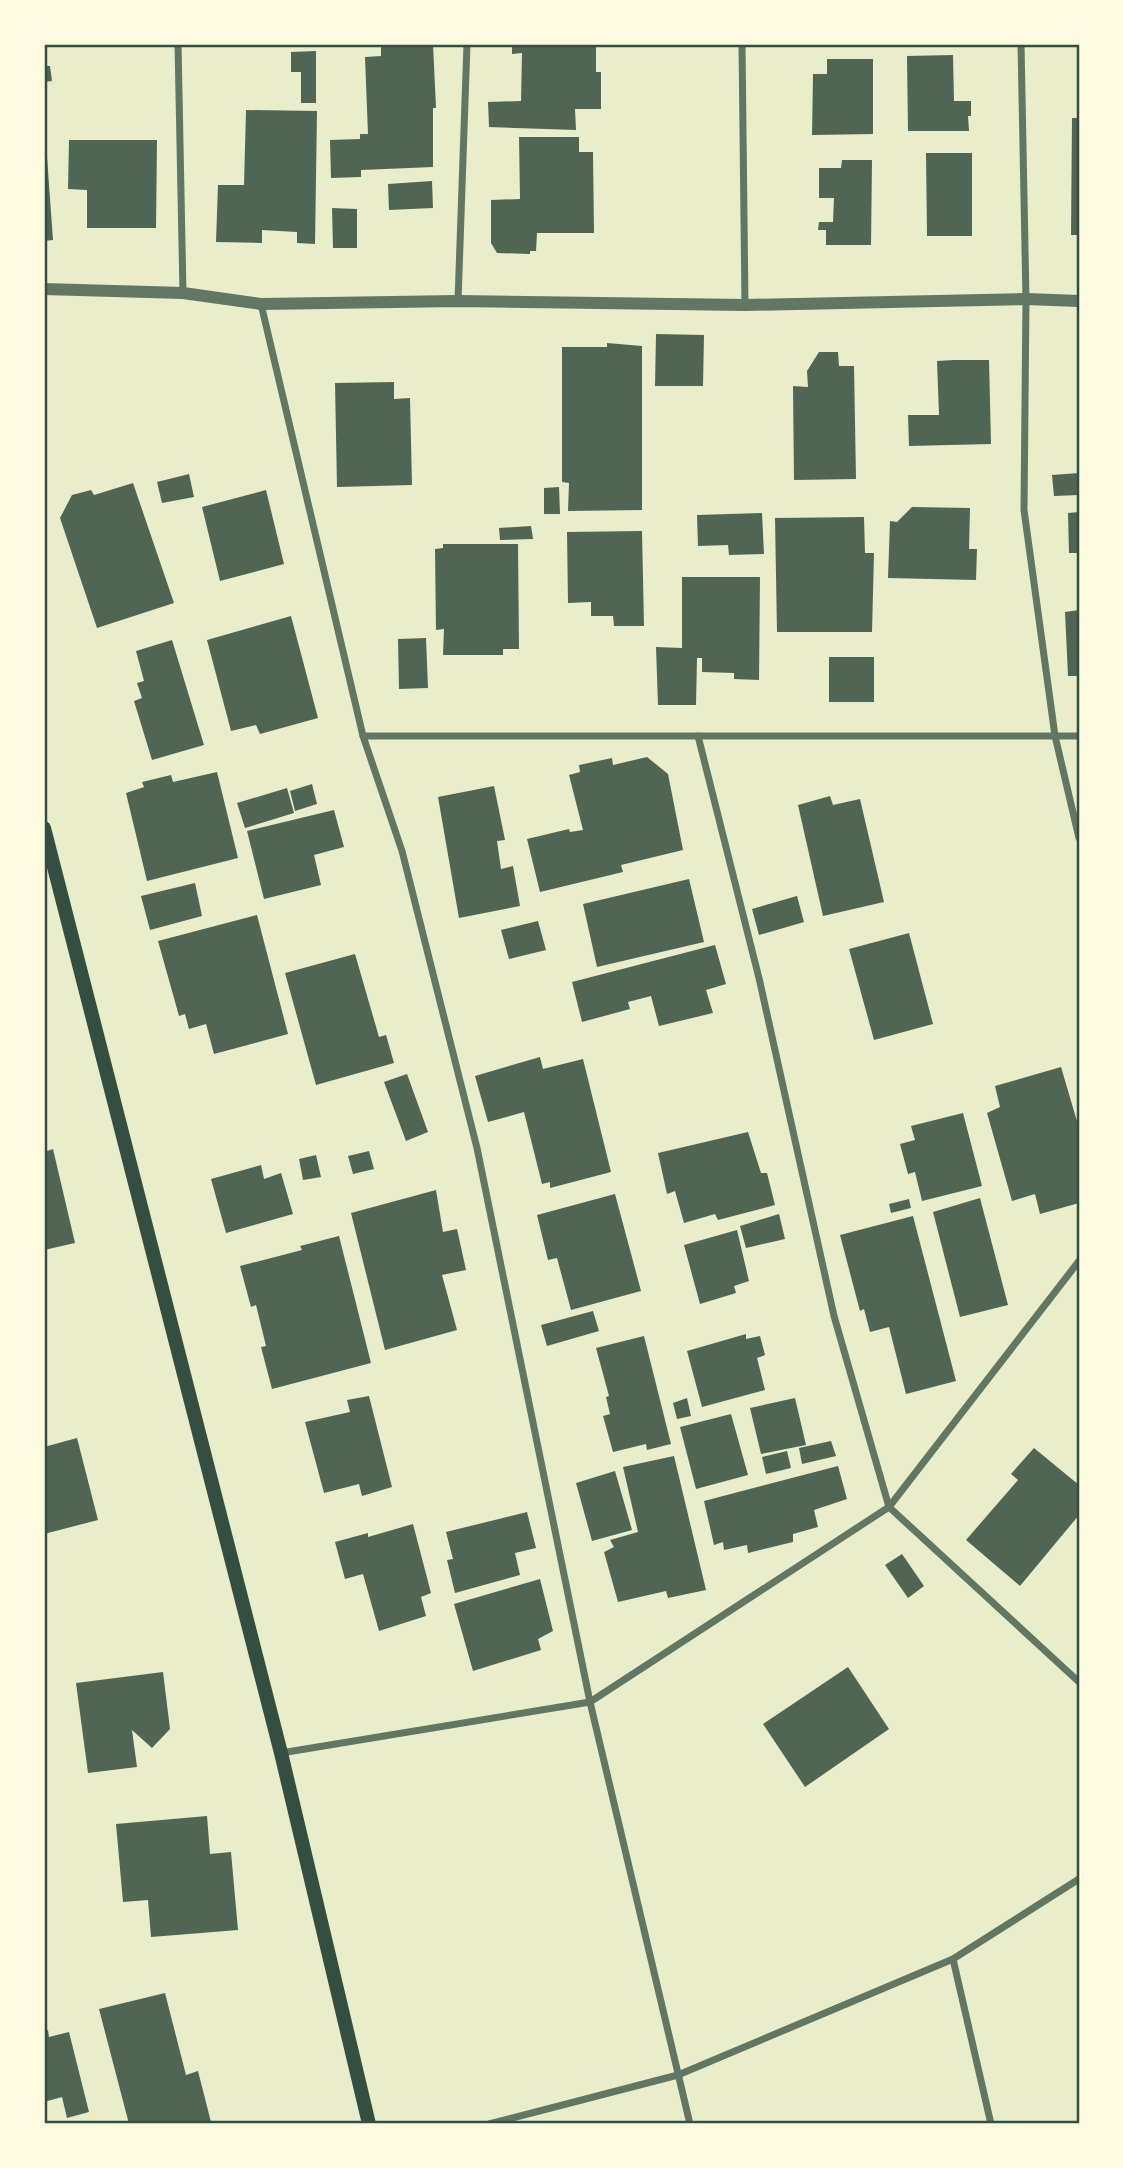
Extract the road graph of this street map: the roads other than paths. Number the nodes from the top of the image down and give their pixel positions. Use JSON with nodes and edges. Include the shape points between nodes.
{"nodes":[{"id":1,"x":178,"y":44,"type":"edge"},
{"id":2,"x":467,"y":44,"type":"edge"},
{"id":3,"x":742,"y":44,"type":"edge"},
{"id":4,"x":1021,"y":44,"type":"edge"},
{"id":5,"x":44,"y":289,"type":"edge"},
{"id":6,"x":183,"y":293,"type":"junction"},
{"id":7,"x":1026,"y":299,"type":"junction"},
{"id":8,"x":458,"y":301,"type":"junction"},
{"id":9,"x":1079,"y":301,"type":"edge"},
{"id":10,"x":261,"y":304,"type":"junction"},
{"id":11,"x":745,"y":305,"type":"junction"},
{"id":12,"x":363,"y":736,"type":"junction"},
{"id":13,"x":698,"y":736,"type":"junction"},
{"id":14,"x":1055,"y":736,"type":"junction"},
{"id":15,"x":1079,"y":736,"type":"edge"},
{"id":16,"x":44,"y":828,"type":"edge"},
{"id":17,"x":1079,"y":838,"type":"edge"},
{"id":18,"x":1079,"y":1261,"type":"edge"},
{"id":19,"x":889,"y":1507,"type":"junction"},
{"id":20,"x":1079,"y":1682,"type":"edge"},
{"id":21,"x":590,"y":1702,"type":"junction"},
{"id":22,"x":281,"y":1753,"type":"junction"},
{"id":23,"x":1079,"y":1879,"type":"edge"},
{"id":24,"x":953,"y":1959,"type":"junction"},
{"id":25,"x":678,"y":2075,"type":"junction"},
{"id":26,"x":369,"y":2124,"type":"edge"},
{"id":27,"x":489,"y":2124,"type":"edge"},
{"id":28,"x":690,"y":2124,"type":"edge"},
{"id":29,"x":991,"y":2124,"type":"edge"}],
"edges":[{"from":1,"to":6,"type":"street"},
{"from":2,"to":8,"type":"street"},
{"from":3,"to":11,"type":"street"},
{"from":4,"to":7,"type":"street"},
{"from":5,"to":6,"type":"street"},
{"from":6,"to":10,"type":"street"},
{"from":7,"to":9,"type":"street"},
{"from":7,"to":11,"type":"street"},
{"from":7,"to":14,"type":"street","via":[[1024,510]]},
{"from":8,"to":10,"type":"street"},
{"from":8,"to":11,"type":"street"},
{"from":10,"to":12,"type":"street"},
{"from":12,"to":13,"type":"street"},
{"from":12,"to":21,"type":"street","via":[[401,851],[477,1148]]},
{"from":13,"to":14,"type":"street"},
{"from":13,"to":19,"type":"street","via":[[759,978],[834,1317]]},
{"from":14,"to":15,"type":"street"},
{"from":14,"to":17,"type":"street"},
{"from":16,"to":22,"type":"main road"},
{"from":18,"to":19,"type":"street"},
{"from":19,"to":20,"type":"street"},
{"from":19,"to":21,"type":"street"},
{"from":21,"to":22,"type":"street"},
{"from":21,"to":25,"type":"street"},
{"from":22,"to":26,"type":"main road"},
{"from":23,"to":24,"type":"street"},
{"from":24,"to":25,"type":"street"},
{"from":24,"to":29,"type":"street"},
{"from":25,"to":27,"type":"street"},
{"from":25,"to":28,"type":"street"}]}
